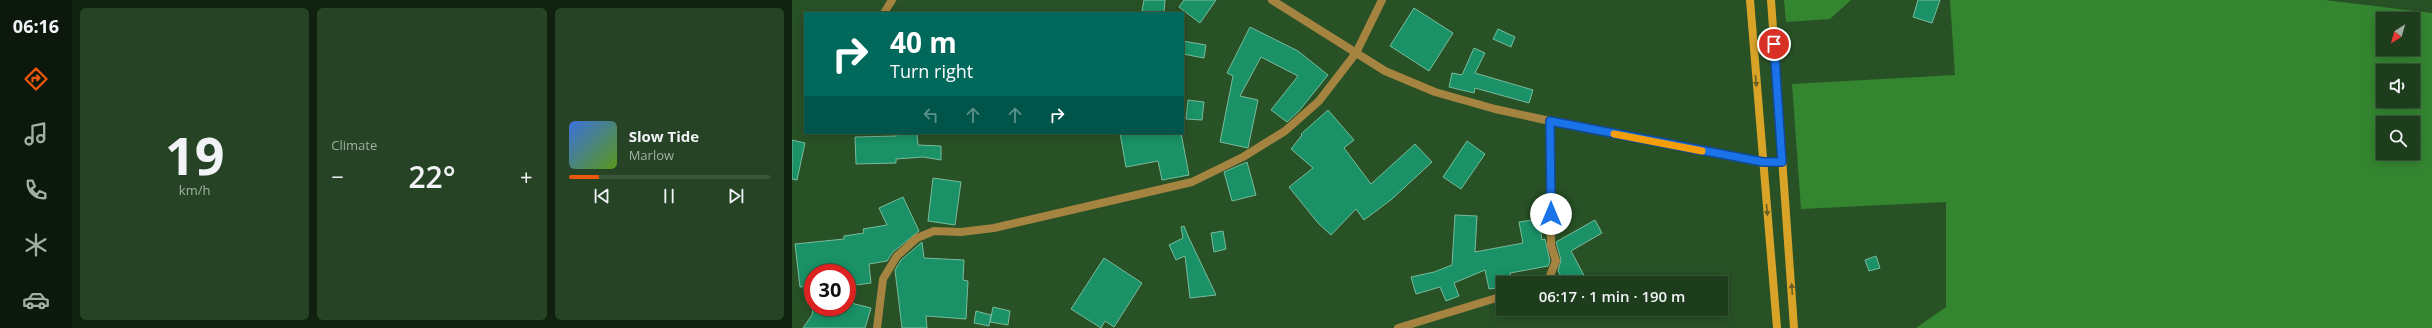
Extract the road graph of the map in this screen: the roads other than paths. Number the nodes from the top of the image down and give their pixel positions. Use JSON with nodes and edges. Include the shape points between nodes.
{"nodes":[{"id":1,"x":892,"y":0,"type":"edge"},
{"id":2,"x":1272,"y":0,"type":"edge"},
{"id":3,"x":1382,"y":0,"type":"edge"},
{"id":4,"x":1750,"y":0,"type":"edge"},
{"id":5,"x":1770,"y":0,"type":"edge"},
{"id":6,"x":885,"y":12,"type":"edge"},
{"id":7,"x":1356,"y":53,"type":"junction"},
{"id":8,"x":1550,"y":121,"type":"junction"},
{"id":9,"x":1763,"y":162,"type":"junction"},
{"id":10,"x":1782,"y":162,"type":"junction"},
{"id":11,"x":1550,"y":276,"type":"edge"},
{"id":12,"x":1496,"y":298,"type":"edge"},
{"id":13,"x":877,"y":328,"type":"edge"},
{"id":14,"x":1398,"y":328,"type":"edge"},
{"id":15,"x":1777,"y":328,"type":"edge"},
{"id":16,"x":1794,"y":328,"type":"edge"}],
"edges":[{"from":1,"to":6,"type":"street"},
{"from":2,"to":7,"type":"street"},
{"from":3,"to":7,"type":"street"},
{"from":4,"to":9,"type":"main road","one_way":true},
{"from":5,"to":10,"type":"main road"},
{"from":7,"to":8,"type":"street","via":[[1386,71],[1435,92],[1494,109]]},
{"from":7,"to":13,"type":"street","via":[[1319,100],[1285,132],[1243,157],[1192,182],[994,228],[960,232],[934,231],[917,238],[896,256],[883,279]]},
{"from":8,"to":9,"type":"street"},
{"from":8,"to":11,"type":"street","via":[[1551,246],[1556,261]]},
{"from":9,"to":10,"type":"street"},
{"from":9,"to":15,"type":"main road","one_way":true},
{"from":16,"to":10,"type":"main road","one_way":true},
{"from":12,"to":14,"type":"street"}]}
